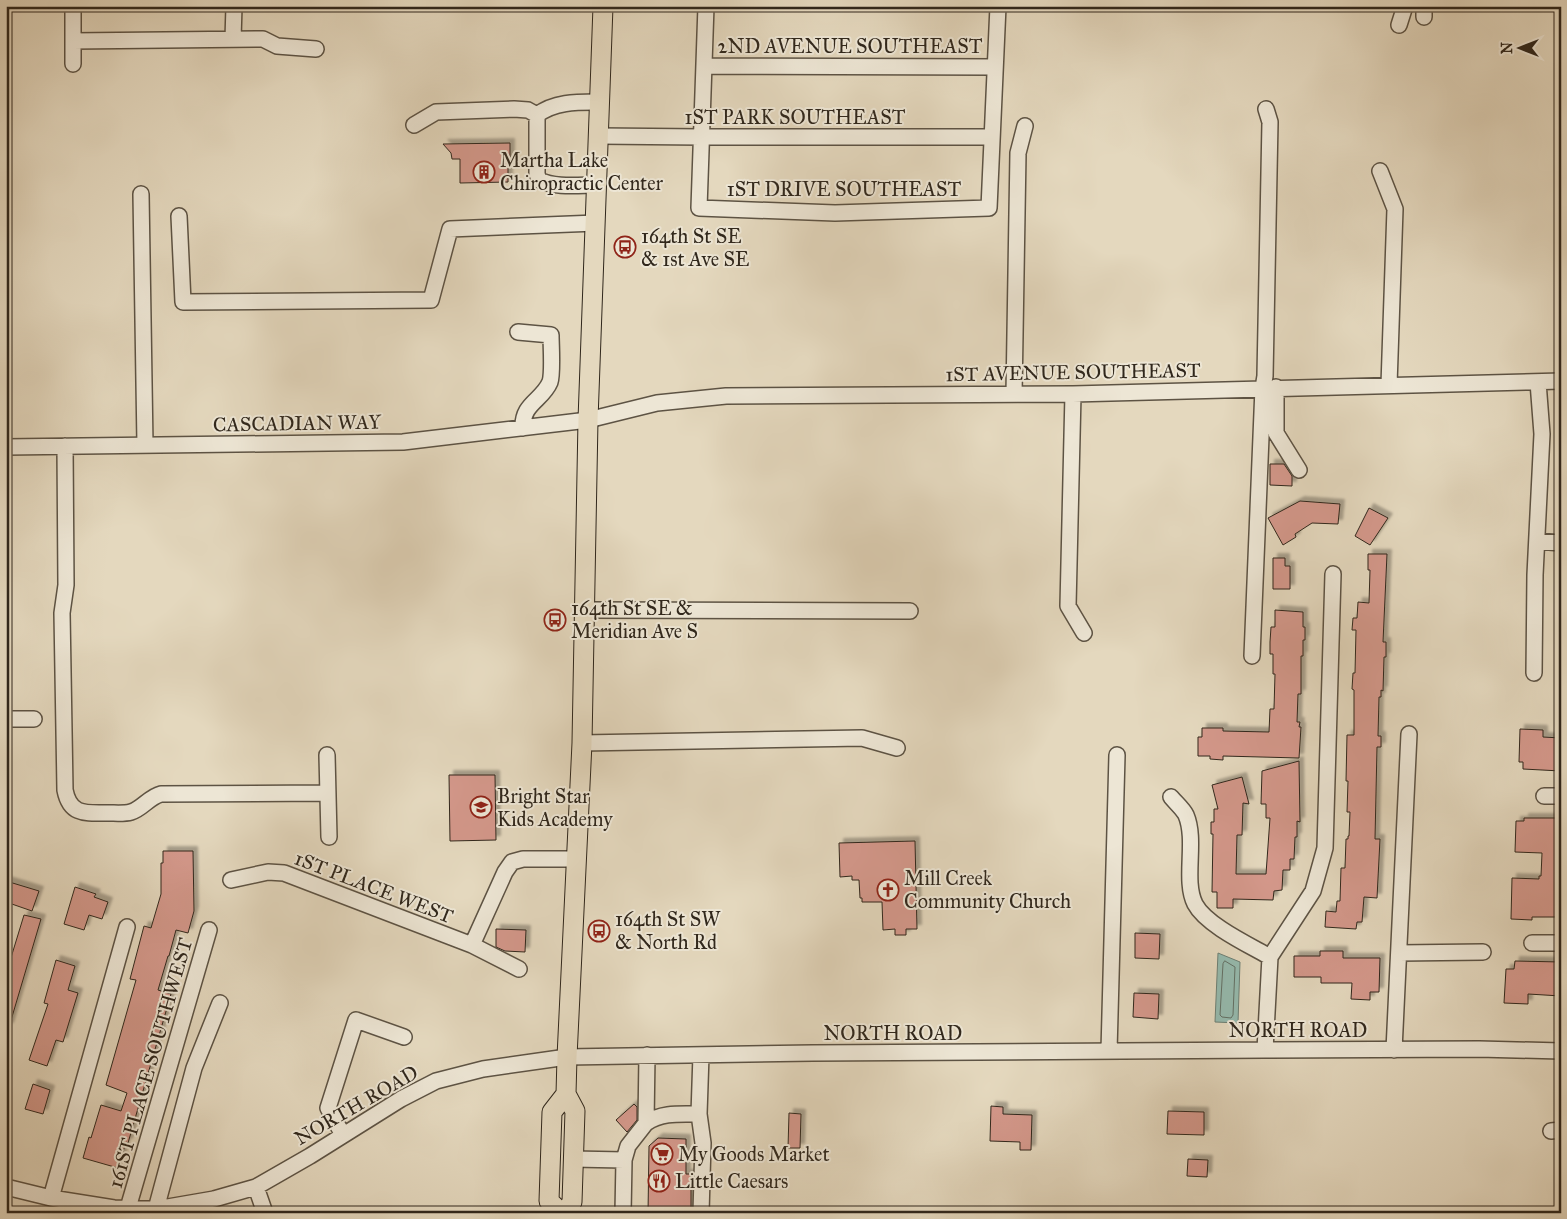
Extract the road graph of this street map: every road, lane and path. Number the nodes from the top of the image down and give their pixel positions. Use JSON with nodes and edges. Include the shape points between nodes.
{"nodes":[{"id":1,"x":73,"y":6,"type":"edge"},
{"id":2,"x":234,"y":6,"type":"edge"},
{"id":3,"x":603,"y":6,"type":"edge"},
{"id":4,"x":706,"y":6,"type":"edge"},
{"id":5,"x":998,"y":6,"type":"edge"},
{"id":6,"x":1405,"y":6,"type":"edge"},
{"id":7,"x":1399,"y":25,"type":"dead end"},
{"id":8,"x":233,"y":39,"type":"junction"},
{"id":9,"x":73,"y":41,"type":"junction"},
{"id":10,"x":316,"y":49,"type":"dead end"},
{"id":11,"x":73,"y":64,"type":"dead end"},
{"id":12,"x":704,"y":66,"type":"junction"},
{"id":13,"x":995,"y":67,"type":"junction"},
{"id":14,"x":600,"y":102,"type":"junction"},
{"id":15,"x":1266,"y":109,"type":"dead end"},
{"id":16,"x":537,"y":115,"type":"junction"},
{"id":17,"x":414,"y":125,"type":"dead end"},
{"id":18,"x":1025,"y":126,"type":"dead end"},
{"id":19,"x":599,"y":136,"type":"junction"},
{"id":20,"x":992,"y":136,"type":"junction"},
{"id":21,"x":701,"y":137,"type":"junction"},
{"id":22,"x":1380,"y":171,"type":"dead end"},
{"id":23,"x":597,"y":186,"type":"junction"},
{"id":24,"x":141,"y":194,"type":"dead end"},
{"id":25,"x":179,"y":216,"type":"dead end"},
{"id":26,"x":596,"y":223,"type":"junction"},
{"id":27,"x":518,"y":332,"type":"dead end"},
{"id":28,"x":1561,"y":381,"type":"edge"},
{"id":29,"x":1538,"y":382,"type":"junction"},
{"id":30,"x":1389,"y":385,"type":"junction"},
{"id":31,"x":1269,"y":388,"type":"junction"},
{"id":32,"x":1014,"y":394,"type":"junction"},
{"id":33,"x":1073,"y":394,"type":"junction"},
{"id":34,"x":588,"y":420,"type":"junction"},
{"id":35,"x":523,"y":428,"type":"junction"},
{"id":36,"x":145,"y":445,"type":"junction"},
{"id":37,"x":65,"y":446,"type":"junction"},
{"id":38,"x":6,"y":447,"type":"edge"},
{"id":39,"x":1299,"y":470,"type":"dead end"},
{"id":40,"x":1537,"y":541,"type":"junction"},
{"id":41,"x":1561,"y":543,"type":"edge"},
{"id":42,"x":1332,"y":574,"type":"dead end"},
{"id":43,"x":585,"y":610,"type":"junction"},
{"id":44,"x":910,"y":611,"type":"dead end"},
{"id":45,"x":1084,"y":633,"type":"dead end"},
{"id":46,"x":1252,"y":656,"type":"dead end"},
{"id":47,"x":1534,"y":673,"type":"dead end"},
{"id":48,"x":6,"y":719,"type":"edge"},
{"id":49,"x":34,"y":719,"type":"dead end"},
{"id":50,"x":1409,"y":734,"type":"dead end"},
{"id":51,"x":582,"y":743,"type":"junction"},
{"id":52,"x":896,"y":748,"type":"dead end"},
{"id":53,"x":327,"y":755,"type":"dead end"},
{"id":54,"x":1117,"y":755,"type":"dead end"},
{"id":55,"x":328,"y":793,"type":"junction"},
{"id":56,"x":1544,"y":796,"type":"dead end"},
{"id":57,"x":1561,"y":796,"type":"edge"},
{"id":58,"x":1171,"y":798,"type":"dead end"},
{"id":59,"x":329,"y":837,"type":"dead end"},
{"id":60,"x":576,"y":859,"type":"junction"},
{"id":61,"x":231,"y":880,"type":"dead end"},
{"id":62,"x":127,"y":927,"type":"dead end"},
{"id":63,"x":209,"y":930,"type":"dead end"},
{"id":64,"x":1532,"y":943,"type":"dead end"},
{"id":65,"x":1561,"y":943,"type":"edge"},
{"id":66,"x":472,"y":945,"type":"junction"},
{"id":67,"x":1483,"y":952,"type":"dead end"},
{"id":68,"x":1399,"y":953,"type":"junction"},
{"id":69,"x":1270,"y":957,"type":"junction"},
{"id":70,"x":519,"y":969,"type":"dead end"},
{"id":71,"x":220,"y":1003,"type":"dead end"},
{"id":72,"x":404,"y":1037,"type":"dead end"},
{"id":73,"x":1265,"y":1050,"type":"junction"},
{"id":74,"x":1394,"y":1050,"type":"junction"},
{"id":75,"x":1109,"y":1051,"type":"junction"},
{"id":76,"x":1561,"y":1051,"type":"edge"},
{"id":77,"x":701,"y":1055,"type":"junction"},
{"id":78,"x":647,"y":1056,"type":"junction"},
{"id":79,"x":567,"y":1057,"type":"junction"},
{"id":80,"x":566,"y":1094,"type":"junction"},
{"id":81,"x":699,"y":1114,"type":"junction"},
{"id":82,"x":646,"y":1123,"type":"junction"},
{"id":83,"x":343,"y":1135,"type":"junction"},
{"id":84,"x":573,"y":1159,"type":"junction"},
{"id":85,"x":624,"y":1160,"type":"junction"},
{"id":86,"x":6,"y":1187,"type":"edge"},
{"id":87,"x":256,"y":1187,"type":"junction"},
{"id":88,"x":58,"y":1204,"type":"edge"},
{"id":89,"x":128,"y":1208,"type":"junction"},
{"id":90,"x":149,"y":1210,"type":"edge"},
{"id":91,"x":265,"y":1213,"type":"edge"},
{"id":92,"x":561,"y":1213,"type":"edge"},
{"id":93,"x":565,"y":1213,"type":"edge"},
{"id":94,"x":623,"y":1213,"type":"edge"},
{"id":95,"x":701,"y":1213,"type":"edge"}],
"edges":[{"from":1,"to":9,"type":"street"},
{"from":2,"to":8,"type":"street"},
{"from":3,"to":14,"type":"main road"},
{"from":4,"to":12,"type":"street"},
{"from":5,"to":13,"type":"street"},
{"from":6,"to":7,"type":"street"},
{"from":8,"to":9,"type":"street"},
{"from":8,"to":10,"type":"street","via":[[263,39],[277,46]]},
{"from":9,"to":11,"type":"street"},
{"from":12,"to":13,"type":"street","name":"2ND AVENUE SOUTHEAST"},
{"from":12,"to":21,"type":"street"},
{"from":13,"to":20,"type":"street"},
{"from":14,"to":16,"type":"street","via":[[569,103],[542,110]]},
{"from":14,"to":19,"type":"main road"},
{"from":15,"to":31,"type":"street","via":[[1270,122],[1270,197],[1265,376]]},
{"from":16,"to":17,"type":"street","via":[[528,110],[514,109],[436,112]]},
{"from":16,"to":23,"type":"street","via":[[539,180]]},
{"from":18,"to":32,"type":"street","via":[[1018,154]]},
{"from":19,"to":21,"type":"street","name":"1ST PARK SOUTHEAST"},
{"from":19,"to":23,"type":"main road"},
{"from":20,"to":21,"type":"street","name":"1ST PARK SOUTHEAST"},
{"from":20,"to":21,"type":"street","name":"1ST DRIVE SOUTHEAST","via":[[989,208],[835,212],[699,208]]},
{"from":22,"to":30,"type":"street","via":[[1395,209]]},
{"from":23,"to":26,"type":"main road"},
{"from":24,"to":36,"type":"street"},
{"from":25,"to":26,"type":"street","via":[[183,302],[431,300],[450,229]]},
{"from":26,"to":34,"type":"main road"},
{"from":27,"to":35,"type":"street","via":[[551,334],[551,380],[529,406]]},
{"from":28,"to":29,"type":"street","name":"1ST AVENUE SOUTHEAST"},
{"from":29,"to":30,"type":"street","name":"1ST AVENUE SOUTHEAST"},
{"from":29,"to":40,"type":"street","via":[[1542,434]]},
{"from":30,"to":31,"type":"street","name":"1ST AVENUE SOUTHEAST"},
{"from":31,"to":33,"type":"street","name":"1ST AVENUE SOUTHEAST"},
{"from":31,"to":39,"type":"street","via":[[1276,433]]},
{"from":31,"to":46,"type":"street"},
{"from":32,"to":33,"type":"street","name":"1ST AVENUE SOUTHEAST"},
{"from":32,"to":34,"type":"street","name":"1ST AVENUE SOUTHEAST","via":[[726,396],[657,403]]},
{"from":33,"to":45,"type":"street","via":[[1068,606]]},
{"from":34,"to":35,"type":"street","name":"CASCADIAN WAY"},
{"from":34,"to":43,"type":"main road"},
{"from":35,"to":36,"type":"street","name":"CASCADIAN WAY","via":[[403,442]]},
{"from":36,"to":37,"type":"street","name":"CASCADIAN WAY"},
{"from":37,"to":38,"type":"street","name":"CASCADIAN WAY"},
{"from":37,"to":55,"type":"street","via":[[66,585],[62,613],[65,790],[69,804],[88,813],[130,813],[161,794]]},
{"from":40,"to":41,"type":"street"},
{"from":40,"to":47,"type":"street"},
{"from":42,"to":69,"type":"street","via":[[1325,848],[1313,892]]},
{"from":43,"to":44,"type":"street"},
{"from":43,"to":51,"type":"main road"},
{"from":48,"to":49,"type":"street"},
{"from":50,"to":68,"type":"street"},
{"from":51,"to":52,"type":"street","via":[[862,738]]},
{"from":51,"to":60,"type":"main road"},
{"from":53,"to":55,"type":"street"},
{"from":54,"to":75,"type":"street"},
{"from":55,"to":59,"type":"street"},
{"from":56,"to":57,"type":"street"},
{"from":58,"to":69,"type":"street","via":[[1186,814],[1190,831],[1194,903],[1226,932]]},
{"from":60,"to":66,"type":"street","name":"1ST PLACE WEST","via":[[512,862]]},
{"from":60,"to":79,"type":"main road"},
{"from":61,"to":66,"type":"street","name":"1ST PLACE WEST","via":[[268,872],[284,873]]},
{"from":62,"to":88,"type":"street"},
{"from":63,"to":89,"type":"street","name":"161ST PLACE SOUTHWEST"},
{"from":64,"to":65,"type":"street"},
{"from":66,"to":70,"type":"street","name":"1ST PLACE WEST"},
{"from":67,"to":68,"type":"street"},
{"from":68,"to":74,"type":"street"},
{"from":69,"to":73,"type":"street"},
{"from":71,"to":90,"type":"street","via":[[194,1068]]},
{"from":72,"to":83,"type":"street","via":[[356,1020],[328,1108]]},
{"from":73,"to":74,"type":"street","name":"NORTH ROAD"},
{"from":73,"to":75,"type":"street","name":"NORTH ROAD"},
{"from":74,"to":76,"type":"street","name":"NORTH ROAD"},
{"from":75,"to":77,"type":"street","name":"NORTH ROAD"},
{"from":77,"to":78,"type":"street","name":"NORTH ROAD"},
{"from":77,"to":81,"type":"street"},
{"from":78,"to":79,"type":"street","name":"NORTH ROAD"},
{"from":78,"to":82,"type":"street"},
{"from":79,"to":80,"type":"main road"},
{"from":79,"to":83,"type":"street","name":"NORTH ROAD","via":[[436,1081]]},
{"from":80,"to":84,"type":"main road","via":[[575,1111]]},
{"from":80,"to":92,"type":"main road","via":[[552,1112],[549,1201]]},
{"from":81,"to":82,"type":"street","via":[[668,1114]]},
{"from":81,"to":95,"type":"street","via":[[703,1143]]},
{"from":82,"to":85,"type":"street","via":[[628,1146]]},
{"from":83,"to":87,"type":"street","name":"NORTH ROAD"},
{"from":84,"to":85,"type":"street"},
{"from":84,"to":93,"type":"main road","via":[[572,1202]]},
{"from":85,"to":94,"type":"street"},
{"from":86,"to":88,"type":"street","name":"NORTH ROAD"},
{"from":87,"to":90,"type":"street","name":"NORTH ROAD","via":[[214,1199]]},
{"from":87,"to":91,"type":"street"},
{"from":88,"to":89,"type":"street","name":"NORTH ROAD"},
{"from":89,"to":90,"type":"street","name":"NORTH ROAD"}]}
